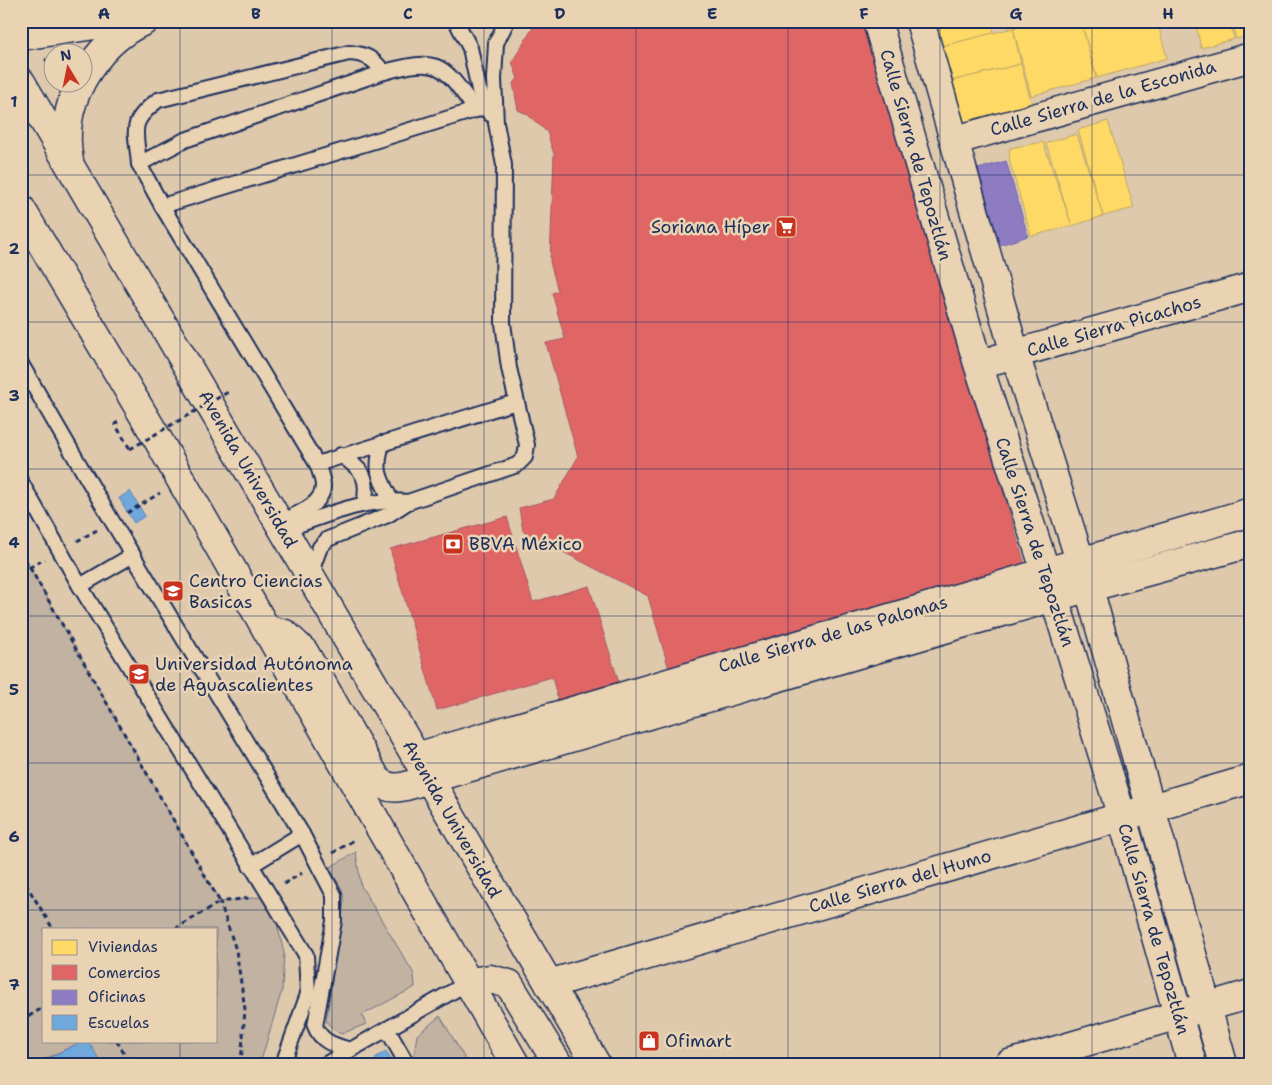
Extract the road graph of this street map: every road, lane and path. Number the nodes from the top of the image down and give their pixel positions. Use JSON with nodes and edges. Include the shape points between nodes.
{"nodes":[{"id":1,"x":122,"y":21,"type":"edge"},
{"id":2,"x":144,"y":21,"type":"edge"},
{"id":3,"x":456,"y":21,"type":"edge"},
{"id":4,"x":507,"y":21,"type":"edge"},
{"id":5,"x":877,"y":21,"type":"edge"},
{"id":6,"x":920,"y":21,"type":"edge"},
{"id":7,"x":58,"y":25,"type":"edge"},
{"id":8,"x":21,"y":36,"type":"edge"},
{"id":9,"x":1251,"y":57,"type":"edge"},
{"id":10,"x":92,"y":64,"type":"edge"},
{"id":11,"x":384,"y":72,"type":"junction"},
{"id":12,"x":21,"y":82,"type":"edge"},
{"id":13,"x":78,"y":92,"type":"edge"},
{"id":14,"x":486,"y":107,"type":"junction"},
{"id":15,"x":956,"y":140,"type":"junction"},
{"id":16,"x":139,"y":164,"type":"junction"},
{"id":17,"x":70,"y":167,"type":"junction"},
{"id":18,"x":162,"y":206,"type":"junction"},
{"id":19,"x":21,"y":209,"type":"edge"},
{"id":20,"x":1251,"y":287,"type":"edge"},
{"id":21,"x":1015,"y":354,"type":"junction"},
{"id":22,"x":21,"y":364,"type":"edge"},
{"id":23,"x":978,"y":364,"type":"junction"},
{"id":24,"x":228,"y":392,"type":"dead end"},
{"id":25,"x":516,"y":402,"type":"junction"},
{"id":26,"x":115,"y":424,"type":"dead end"},
{"id":27,"x":382,"y":443,"type":"junction"},
{"id":28,"x":341,"y":455,"type":"junction"},
{"id":29,"x":317,"y":464,"type":"junction"},
{"id":30,"x":182,"y":481,"type":"junction"},
{"id":31,"x":21,"y":482,"type":"edge"},
{"id":32,"x":391,"y":500,"type":"junction"},
{"id":33,"x":408,"y":502,"type":"junction"},
{"id":34,"x":364,"y":504,"type":"junction"},
{"id":35,"x":1251,"y":512,"type":"edge"},
{"id":36,"x":112,"y":521,"type":"junction"},
{"id":37,"x":281,"y":526,"type":"junction"},
{"id":38,"x":1251,"y":543,"type":"edge"},
{"id":39,"x":60,"y":550,"type":"junction"},
{"id":40,"x":21,"y":552,"type":"edge"},
{"id":41,"x":133,"y":555,"type":"junction"},
{"id":42,"x":1080,"y":562,"type":"junction"},
{"id":43,"x":30,"y":567,"type":"junction"},
{"id":44,"x":21,"y":572,"type":"edge"},
{"id":45,"x":1044,"y":572,"type":"junction"},
{"id":46,"x":309,"y":575,"type":"junction"},
{"id":47,"x":80,"y":586,"type":"junction"},
{"id":48,"x":1089,"y":589,"type":"junction"},
{"id":49,"x":1054,"y":597,"type":"junction"},
{"id":50,"x":267,"y":630,"type":"junction"},
{"id":51,"x":423,"y":768,"type":"junction"},
{"id":52,"x":1251,"y":779,"type":"edge"},
{"id":53,"x":1151,"y":808,"type":"junction"},
{"id":54,"x":1122,"y":817,"type":"junction"},
{"id":55,"x":302,"y":834,"type":"junction"},
{"id":56,"x":354,"y":840,"type":"dead end"},
{"id":57,"x":318,"y":863,"type":"junction"},
{"id":58,"x":250,"y":866,"type":"junction"},
{"id":59,"x":21,"y":876,"type":"edge"},
{"id":60,"x":269,"y":893,"type":"junction"},
{"id":61,"x":220,"y":902,"type":"junction"},
{"id":62,"x":52,"y":928,"type":"edge"},
{"id":63,"x":177,"y":928,"type":"edge"},
{"id":64,"x":468,"y":982,"type":"junction"},
{"id":65,"x":549,"y":984,"type":"junction"},
{"id":66,"x":1251,"y":994,"type":"edge"},
{"id":67,"x":1208,"y":1006,"type":"junction"},
{"id":68,"x":42,"y":1008,"type":"edge"},
{"id":69,"x":1178,"y":1015,"type":"junction"},
{"id":70,"x":21,"y":1020,"type":"edge"},
{"id":71,"x":387,"y":1029,"type":"junction"},
{"id":72,"x":118,"y":1042,"type":"edge"},
{"id":73,"x":350,"y":1050,"type":"junction"},
{"id":74,"x":130,"y":1064,"type":"edge"},
{"id":75,"x":240,"y":1064,"type":"edge"},
{"id":76,"x":283,"y":1064,"type":"edge"},
{"id":77,"x":326,"y":1064,"type":"edge"},
{"id":78,"x":407,"y":1064,"type":"edge"},
{"id":79,"x":515,"y":1064,"type":"edge"},
{"id":80,"x":558,"y":1064,"type":"edge"},
{"id":81,"x":596,"y":1064,"type":"edge"},
{"id":82,"x":1008,"y":1064,"type":"edge"},
{"id":83,"x":1192,"y":1064,"type":"edge"},
{"id":84,"x":1224,"y":1064,"type":"edge"}],
"edges":[{"from":1,"to":7,"type":"street"},
{"from":2,"to":10,"type":"street","via":[[122,33]]},
{"from":3,"to":14,"type":"lane","via":[[470,48]]},
{"from":4,"to":14,"type":"lane","via":[[496,43]]},
{"from":5,"to":23,"type":"street","name":"Calle Sierra de Tepoztlán"},
{"from":6,"to":15,"type":"street","name":"Calle Sierra de Tepoztlán"},
{"from":7,"to":8,"type":"street"},
{"from":9,"to":15,"type":"street","name":"Calle Sierra de la Esconida"},
{"from":11,"to":14,"type":"lane","via":[[414,64],[446,70]]},
{"from":11,"to":16,"type":"lane","via":[[185,140]]},
{"from":11,"to":16,"type":"lane","via":[[364,53],[350,53],[158,100],[140,113],[135,126]]},
{"from":12,"to":17,"type":"street","name":"Avenida Universidad"},
{"from":13,"to":17,"type":"street","via":[[67,130]]},
{"from":14,"to":18,"type":"lane"},
{"from":14,"to":25,"type":"lane","via":[[496,123],[504,165],[504,323]]},
{"from":15,"to":21,"type":"street","name":"Calle Sierra de Tepoztlán"},
{"from":16,"to":18,"type":"lane"},
{"from":17,"to":37,"type":"street","name":"Avenida Universidad"},
{"from":18,"to":29,"type":"lane"},
{"from":19,"to":30,"type":"street"},
{"from":20,"to":21,"type":"street","name":"Calle Sierra Picachos"},
{"from":21,"to":23,"type":"street","name":"Calle Sierra Picachos"},
{"from":21,"to":42,"type":"street","name":"Calle Sierra de Tepoztlán"},
{"from":22,"to":36,"type":"lane"},
{"from":23,"to":45,"type":"street","name":"Calle Sierra de Tepoztlán"},
{"from":24,"to":26,"type":"path","bridge":true,"via":[[130,449]]},
{"from":25,"to":27,"type":"lane"},
{"from":25,"to":33,"type":"lane","via":[[527,445],[525,457],[517,465]]},
{"from":27,"to":28,"type":"lane"},
{"from":27,"to":32,"type":"lane","via":[[377,463],[380,479]]},
{"from":28,"to":29,"type":"lane"},
{"from":28,"to":34,"type":"lane","via":[[358,467],[366,478]]},
{"from":29,"to":37,"type":"lane","via":[[323,485],[321,496]]},
{"from":30,"to":36,"type":"path"},
{"from":30,"to":50,"type":"street"},
{"from":31,"to":39,"type":"lane"},
{"from":32,"to":33,"type":"lane"},
{"from":32,"to":34,"type":"lane"},
{"from":33,"to":46,"type":"lane","via":[[388,515],[328,539],[320,547]]},
{"from":34,"to":37,"type":"lane"},
{"from":35,"to":42,"type":"street","name":"Calle Sierra de las Palomas"},
{"from":36,"to":39,"type":"path"},
{"from":36,"to":41,"type":"lane"},
{"from":37,"to":46,"type":"street","name":"Avenida Universidad"},
{"from":38,"to":48,"type":"street","name":"Calle Sierra de las Palomas"},
{"from":39,"to":43,"type":"path"},
{"from":39,"to":47,"type":"lane"},
{"from":40,"to":43,"type":"path"},
{"from":41,"to":47,"type":"lane"},
{"from":41,"to":55,"type":"lane"},
{"from":42,"to":45,"type":"street","name":"Calle Sierra de las Palomas"},
{"from":42,"to":48,"type":"street","name":"Calle Sierra de Tepoztlán"},
{"from":43,"to":44,"type":"path"},
{"from":43,"to":61,"type":"path"},
{"from":45,"to":49,"type":"street","name":"Calle Sierra de Tepoztlán"},
{"from":45,"to":51,"type":"street","name":"Calle Sierra de las Palomas"},
{"from":46,"to":51,"type":"street","name":"Avenida Universidad"},
{"from":47,"to":58,"type":"lane"},
{"from":48,"to":49,"type":"street","name":"Calle Sierra de las Palomas"},
{"from":48,"to":53,"type":"street","name":"Calle Sierra de Tepoztlán"},
{"from":49,"to":51,"type":"street","name":"Calle Sierra de las Palomas"},
{"from":49,"to":54,"type":"street","name":"Calle Sierra de Tepoztlán"},
{"from":50,"to":51,"type":"street","via":[[285,634],[304,652],[383,786],[391,789]]},
{"from":50,"to":64,"type":"street"},
{"from":51,"to":65,"type":"street","name":"Avenida Universidad"},
{"from":52,"to":53,"type":"street","name":"Calle Sierra del Humo"},
{"from":53,"to":54,"type":"street","name":"Calle Sierra del Humo"},
{"from":53,"to":67,"type":"street","name":"Calle Sierra de Tepoztlán"},
{"from":54,"to":65,"type":"street","name":"Calle Sierra del Humo"},
{"from":54,"to":69,"type":"street","name":"Calle Sierra de Tepoztlán"},
{"from":55,"to":57,"type":"lane"},
{"from":55,"to":58,"type":"lane"},
{"from":56,"to":57,"type":"path"},
{"from":57,"to":60,"type":"path"},
{"from":57,"to":73,"type":"lane","via":[[334,895],[334,921],[314,1026],[318,1035],[328,1043]]},
{"from":58,"to":60,"type":"lane"},
{"from":59,"to":62,"type":"path"},
{"from":60,"to":61,"type":"path"},
{"from":60,"to":76,"type":"lane","via":[[306,955],[308,994]]},
{"from":61,"to":63,"type":"path"},
{"from":61,"to":75,"type":"path","via":[[236,950],[246,1009]]},
{"from":64,"to":71,"type":"lane"},
{"from":64,"to":79,"type":"street"},
{"from":64,"to":80,"type":"street","via":[[490,979],[509,984]]},
{"from":65,"to":81,"type":"street","name":"Avenida Universidad"},
{"from":66,"to":67,"type":"street"},
{"from":67,"to":69,"type":"street"},
{"from":67,"to":84,"type":"street","name":"Calle Sierra de Tepoztlán"},
{"from":68,"to":70,"type":"path"},
{"from":69,"to":82,"type":"street"},
{"from":69,"to":83,"type":"street","name":"Calle Sierra de Tepoztlán"},
{"from":71,"to":73,"type":"lane"},
{"from":71,"to":78,"type":"lane"},
{"from":72,"to":74,"type":"path"},
{"from":73,"to":77,"type":"lane"}]}
